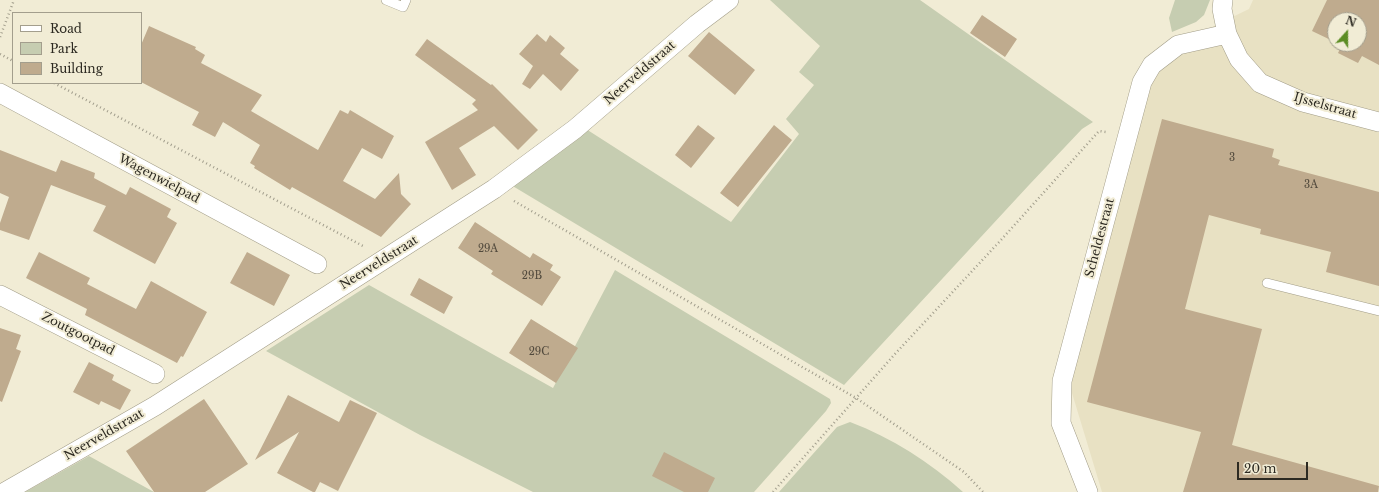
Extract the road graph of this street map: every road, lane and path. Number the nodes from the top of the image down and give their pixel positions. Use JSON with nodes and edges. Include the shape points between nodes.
{"nodes":[{"id":1,"x":14,"y":0,"type":"edge"},
{"id":2,"x":386,"y":0,"type":"edge"},
{"id":3,"x":406,"y":0,"type":"edge"},
{"id":4,"x":729,"y":0,"type":"edge"},
{"id":5,"x":1223,"y":0,"type":"edge"},
{"id":6,"x":1227,"y":34,"type":"junction"},
{"id":7,"x":0,"y":37,"type":"edge"},
{"id":8,"x":0,"y":54,"type":"edge"},
{"id":9,"x":12,"y":60,"type":"edge"},
{"id":10,"x":56,"y":84,"type":"edge"},
{"id":11,"x":0,"y":93,"type":"edge"},
{"id":12,"x":1379,"y":122,"type":"edge"},
{"id":13,"x":1128,"y":134,"type":"junction"},
{"id":14,"x":494,"y":189,"type":"junction"},
{"id":15,"x":386,"y":258,"type":"junction"},
{"id":16,"x":317,"y":264,"type":"dead end"},
{"id":17,"x":1267,"y":283,"type":"dead end"},
{"id":18,"x":0,"y":295,"type":"edge"},
{"id":19,"x":1379,"y":311,"type":"edge"},
{"id":20,"x":155,"y":374,"type":"dead end"},
{"id":21,"x":856,"y":398,"type":"junction"},
{"id":22,"x":5,"y":492,"type":"edge"},
{"id":23,"x":773,"y":492,"type":"edge"},
{"id":24,"x":983,"y":492,"type":"edge"},
{"id":25,"x":1088,"y":492,"type":"edge"}],
"edges":[{"from":1,"to":7,"type":"path"},
{"from":2,"to":3,"type":"lane","via":[[403,7]]},
{"from":4,"to":14,"type":"street","name":"Neerveldstraat","via":[[697,24],[575,129]]},
{"from":5,"to":6,"type":"street","name":"IJsselstraat"},
{"from":6,"to":12,"type":"street","name":"IJsselstraat","via":[[1239,59],[1260,83],[1303,102]]},
{"from":6,"to":13,"type":"street","name":"Scheldestraat","via":[[1178,45],[1152,65],[1142,82]]},
{"from":8,"to":9,"type":"path"},
{"from":10,"to":15,"type":"path"},
{"from":11,"to":16,"type":"street","name":"Wagenwielpad"},
{"from":13,"to":21,"type":"path","via":[[1099,131]]},
{"from":13,"to":25,"type":"street","name":"Scheldestraat","via":[[1062,381],[1062,423]]},
{"from":14,"to":15,"type":"street","name":"Neerveldstraat"},
{"from":14,"to":21,"type":"path"},
{"from":15,"to":22,"type":"street","name":"Neerveldstraat","via":[[155,406]]},
{"from":17,"to":19,"type":"lane"},
{"from":18,"to":20,"type":"street","name":"Zoutgootpad"},
{"from":21,"to":23,"type":"path"},
{"from":21,"to":24,"type":"path","via":[[964,472]]}]}
